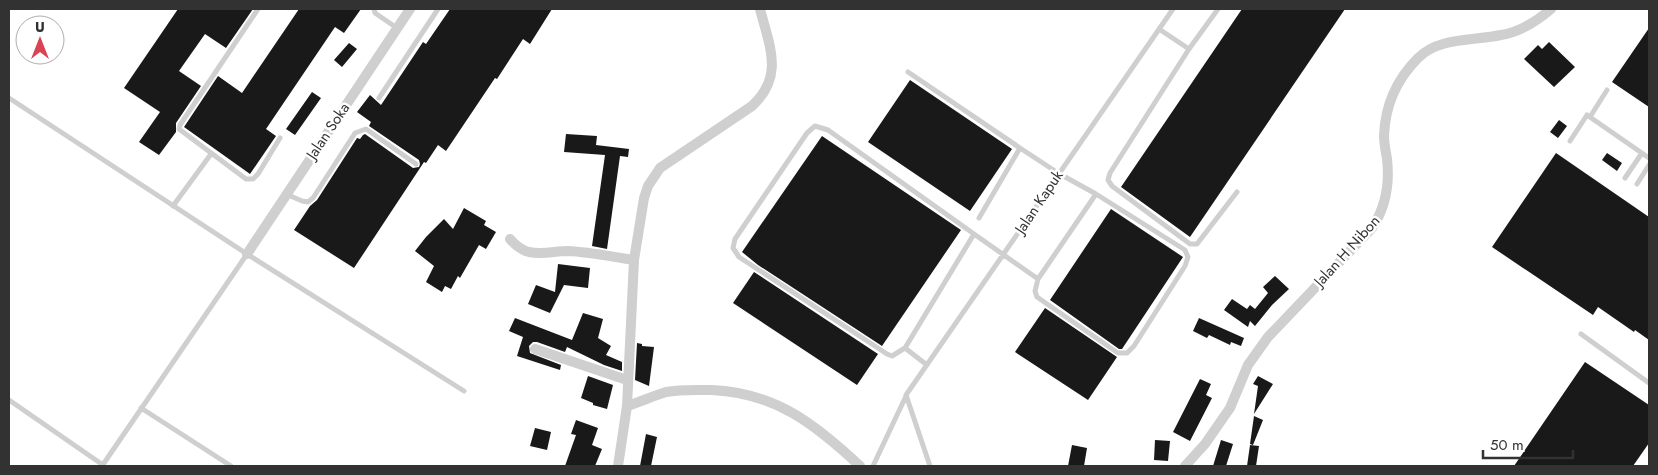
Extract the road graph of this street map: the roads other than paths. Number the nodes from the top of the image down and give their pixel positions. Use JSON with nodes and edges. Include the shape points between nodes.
{"nodes":[{"id":1,"x":258,"y":9,"type":"edge"},
{"id":2,"x":374,"y":9,"type":"edge"},
{"id":3,"x":410,"y":9,"type":"edge"},
{"id":4,"x":438,"y":9,"type":"edge"},
{"id":5,"x":760,"y":9,"type":"edge"},
{"id":6,"x":1173,"y":9,"type":"edge"},
{"id":7,"x":1218,"y":9,"type":"edge"},
{"id":8,"x":1551,"y":9,"type":"edge"},
{"id":9,"x":397,"y":28,"type":"junction"},
{"id":10,"x":1159,"y":29,"type":"junction"},
{"id":11,"x":1189,"y":50,"type":"junction"},
{"id":12,"x":908,"y":72,"type":"dead end"},
{"id":13,"x":1607,"y":90,"type":"dead end"},
{"id":14,"x":9,"y":98,"type":"edge"},
{"id":15,"x":379,"y":98,"type":"dead end"},
{"id":16,"x":1589,"y":116,"type":"junction"},
{"id":17,"x":280,"y":138,"type":"dead end"},
{"id":18,"x":1570,"y":141,"type":"dead end"},
{"id":19,"x":1020,"y":148,"type":"junction"},
{"id":20,"x":1642,"y":153,"type":"junction"},
{"id":21,"x":211,"y":154,"type":"junction"},
{"id":22,"x":1649,"y":158,"type":"edge"},
{"id":23,"x":416,"y":164,"type":"dead end"},
{"id":24,"x":1649,"y":166,"type":"edge"},
{"id":25,"x":1058,"y":173,"type":"junction"},
{"id":26,"x":1625,"y":178,"type":"dead end"},
{"id":27,"x":1637,"y":184,"type":"dead end"},
{"id":28,"x":1237,"y":192,"type":"dead end"},
{"id":29,"x":286,"y":193,"type":"junction"},
{"id":30,"x":1096,"y":194,"type":"junction"},
{"id":31,"x":173,"y":206,"type":"junction"},
{"id":32,"x":979,"y":218,"type":"dead end"},
{"id":33,"x":974,"y":234,"type":"junction"},
{"id":34,"x":510,"y":240,"type":"dead end"},
{"id":35,"x":247,"y":254,"type":"junction"},
{"id":36,"x":1004,"y":255,"type":"junction"},
{"id":37,"x":634,"y":260,"type":"junction"},
{"id":38,"x":1038,"y":279,"type":"junction"},
{"id":39,"x":1581,"y":334,"type":"dead end"},
{"id":40,"x":905,"y":348,"type":"junction"},
{"id":41,"x":535,"y":349,"type":"dead end"},
{"id":42,"x":927,"y":365,"type":"junction"},
{"id":43,"x":627,"y":380,"type":"junction"},
{"id":44,"x":1649,"y":383,"type":"edge"},
{"id":45,"x":464,"y":391,"type":"dead end"},
{"id":46,"x":906,"y":396,"type":"junction"},
{"id":47,"x":9,"y":400,"type":"edge"},
{"id":48,"x":626,"y":406,"type":"junction"},
{"id":49,"x":141,"y":408,"type":"junction"},
{"id":50,"x":103,"y":466,"type":"edge"},
{"id":51,"x":231,"y":466,"type":"edge"},
{"id":52,"x":618,"y":466,"type":"edge"},
{"id":53,"x":860,"y":466,"type":"edge"},
{"id":54,"x":873,"y":466,"type":"edge"},
{"id":55,"x":930,"y":466,"type":"edge"},
{"id":56,"x":1185,"y":466,"type":"edge"}],
"edges":[{"from":1,"to":21,"type":"lane","via":[[180,125],[182,133]]},
{"from":2,"to":9,"type":"lane","via":[[375,14]]},
{"from":3,"to":9,"type":"street","name":"Jalan Soka"},
{"from":4,"to":15,"type":"lane"},
{"from":5,"to":37,"type":"street","via":[[774,60],[762,98],[660,168],[644,198]]},
{"from":6,"to":10,"type":"lane","name":"Jalan Kapuk"},
{"from":7,"to":11,"type":"lane"},
{"from":8,"to":56,"type":"street","name":"Jalan H Nibon","via":[[1537,21],[1503,35],[1431,47],[1406,72],[1390,97],[1387,110],[1384,137],[1388,189],[1380,216],[1263,343],[1248,365],[1230,408]]},
{"from":9,"to":29,"type":"street","name":"Jalan Soka"},
{"from":10,"to":11,"type":"lane"},
{"from":10,"to":25,"type":"lane","name":"Jalan Kapuk"},
{"from":11,"to":28,"type":"lane","via":[[1108,180],[1190,244],[1197,244]]},
{"from":12,"to":19,"type":"lane"},
{"from":13,"to":16,"type":"lane"},
{"from":14,"to":31,"type":"lane"},
{"from":16,"to":18,"type":"lane"},
{"from":16,"to":20,"type":"lane"},
{"from":17,"to":21,"type":"lane","via":[[253,179],[246,179]]},
{"from":19,"to":25,"type":"lane"},
{"from":19,"to":32,"type":"lane"},
{"from":20,"to":22,"type":"lane"},
{"from":20,"to":26,"type":"lane"},
{"from":21,"to":31,"type":"lane"},
{"from":23,"to":29,"type":"lane","via":[[366,130],[360,130],[313,198],[302,202]]},
{"from":24,"to":27,"type":"lane"},
{"from":25,"to":30,"type":"lane"},
{"from":25,"to":36,"type":"lane","name":"Jalan Kapuk"},
{"from":29,"to":35,"type":"street","name":"Jalan Soka"},
{"from":30,"to":38,"type":"lane"},
{"from":30,"to":38,"type":"lane","via":[[1185,250],[1188,257],[1134,346],[1127,353],[1118,352],[1038,297],[1035,291]]},
{"from":31,"to":35,"type":"lane"},
{"from":33,"to":36,"type":"lane"},
{"from":33,"to":40,"type":"lane"},
{"from":33,"to":40,"type":"lane","via":[[828,130],[815,126],[735,238],[733,248],[739,257],[887,354],[892,356]]},
{"from":34,"to":37,"type":"street","via":[[534,253],[568,251]]},
{"from":35,"to":45,"type":"lane"},
{"from":35,"to":49,"type":"lane"},
{"from":36,"to":38,"type":"lane"},
{"from":36,"to":42,"type":"lane","name":"Jalan Kapuk"},
{"from":37,"to":43,"type":"street"},
{"from":39,"to":44,"type":"lane"},
{"from":40,"to":42,"type":"lane"},
{"from":41,"to":43,"type":"street"},
{"from":42,"to":46,"type":"lane","name":"Jalan Kapuk"},
{"from":43,"to":48,"type":"street"},
{"from":46,"to":54,"type":"lane","name":"Jalan Kapuk"},
{"from":46,"to":55,"type":"lane"},
{"from":47,"to":50,"type":"lane"},
{"from":48,"to":52,"type":"street"},
{"from":48,"to":53,"type":"street","via":[[667,392],[684,390],[754,395],[804,419]]},
{"from":49,"to":50,"type":"lane"},
{"from":49,"to":51,"type":"lane"}]}
